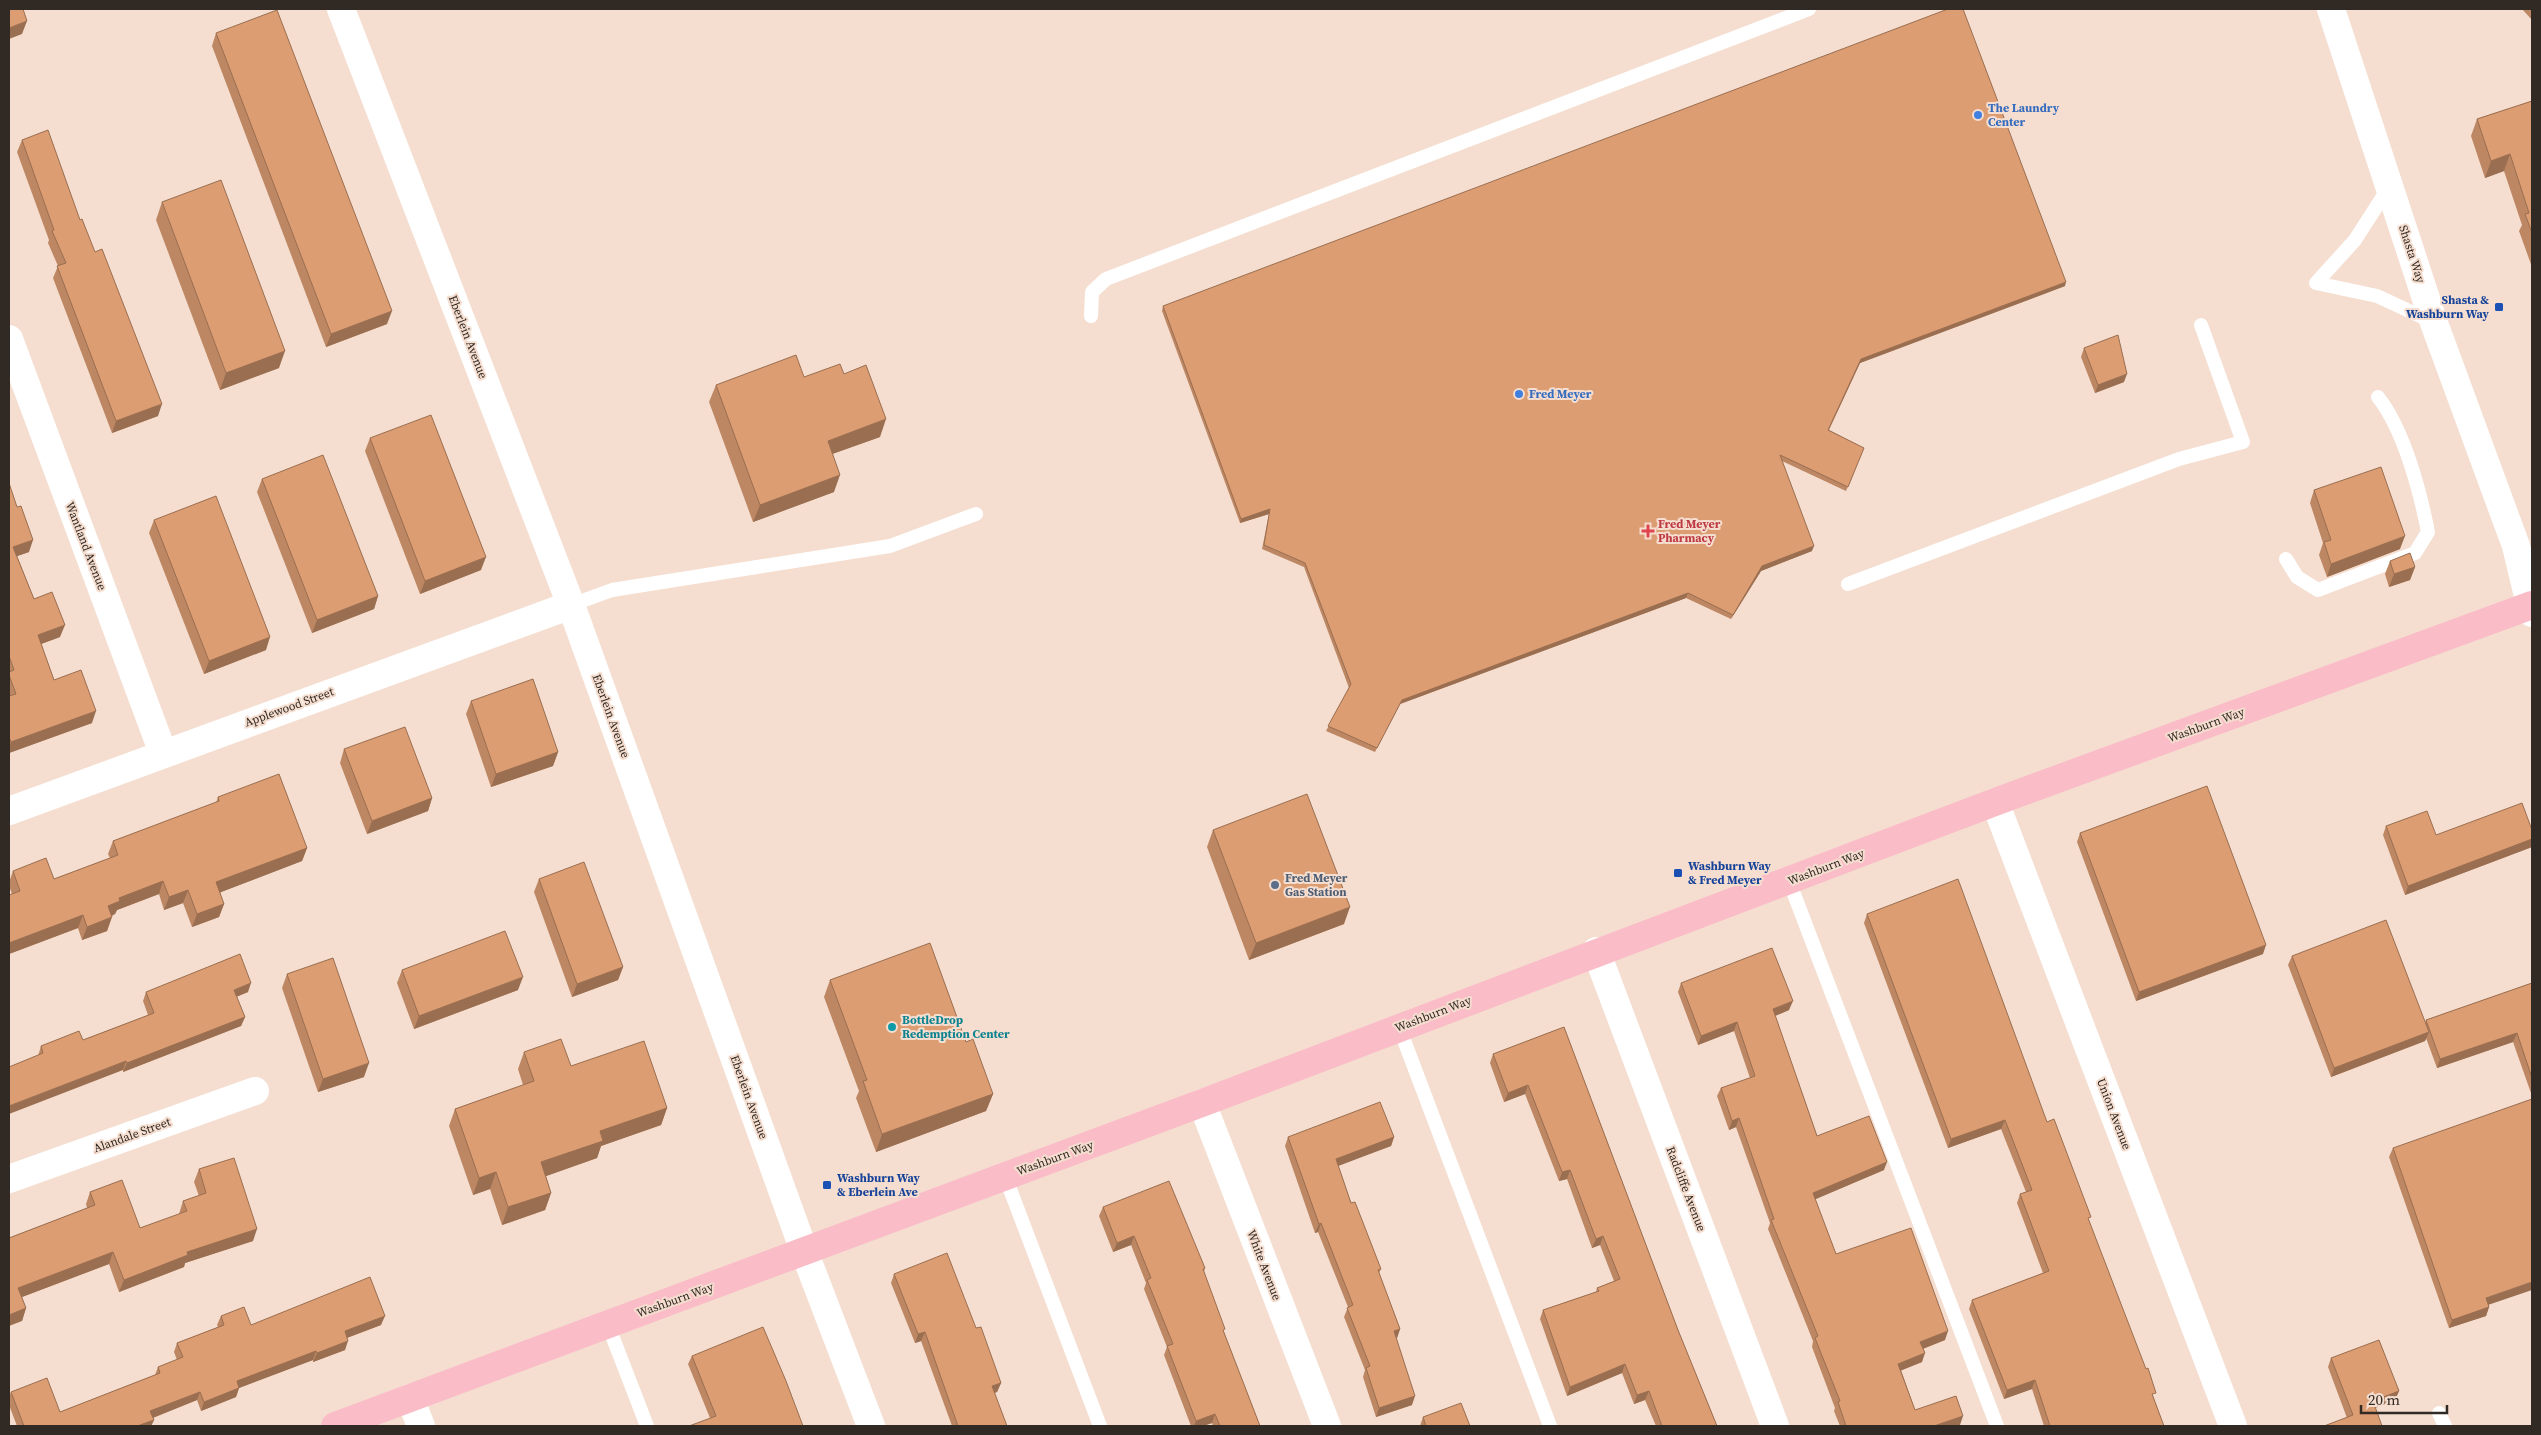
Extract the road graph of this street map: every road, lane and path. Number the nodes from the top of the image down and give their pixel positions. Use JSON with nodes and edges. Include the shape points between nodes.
{"nodes":[{"id":1,"x":341,"y":9,"type":"edge"},
{"id":2,"x":1809,"y":9,"type":"edge"},
{"id":3,"x":2332,"y":9,"type":"edge"},
{"id":4,"x":2390,"y":186,"type":"junction"},
{"id":5,"x":1091,"y":316,"type":"dead end"},
{"id":6,"x":2434,"y":323,"type":"junction"},
{"id":7,"x":2201,"y":325,"type":"dead end"},
{"id":8,"x":9,"y":339,"type":"edge"},
{"id":9,"x":2378,"y":397,"type":"dead end"},
{"id":10,"x":976,"y":514,"type":"dead end"},
{"id":11,"x":2286,"y":559,"type":"dead end"},
{"id":12,"x":1848,"y":584,"type":"dead end"},
{"id":13,"x":570,"y":605,"type":"junction"},
{"id":14,"x":2532,"y":608,"type":"edge"},
{"id":15,"x":163,"y":753,"type":"junction"},
{"id":16,"x":1995,"y":802,"type":"junction"},
{"id":17,"x":9,"y":811,"type":"edge"},
{"id":18,"x":1789,"y":881,"type":"junction"},
{"id":19,"x":1596,"y":951,"type":"junction"},
{"id":20,"x":1399,"y":1027,"type":"junction"},
{"id":21,"x":255,"y":1090,"type":"dead end"},
{"id":22,"x":1202,"y":1103,"type":"junction"},
{"id":23,"x":1005,"y":1176,"type":"junction"},
{"id":24,"x":9,"y":1179,"type":"edge"},
{"id":25,"x":804,"y":1251,"type":"junction"},
{"id":26,"x":608,"y":1325,"type":"junction"},
{"id":27,"x":410,"y":1398,"type":"junction"},
{"id":28,"x":2440,"y":1413,"type":"dead end"},
{"id":29,"x":335,"y":1426,"type":"edge"},
{"id":30,"x":421,"y":1426,"type":"edge"},
{"id":31,"x":647,"y":1426,"type":"edge"},
{"id":32,"x":871,"y":1426,"type":"edge"},
{"id":33,"x":1100,"y":1426,"type":"edge"},
{"id":34,"x":1327,"y":1426,"type":"edge"},
{"id":35,"x":1550,"y":1426,"type":"edge"},
{"id":36,"x":1775,"y":1426,"type":"edge"},
{"id":37,"x":1997,"y":1426,"type":"edge"},
{"id":38,"x":2233,"y":1426,"type":"edge"},
{"id":39,"x":2445,"y":1426,"type":"edge"}],
"edges":[{"from":1,"to":13,"type":"street","name":"Eberlein Avenue"},
{"from":2,"to":5,"type":"lane","via":[[1106,279],[1092,292]]},
{"from":3,"to":4,"type":"street","name":"Shasta Way"},
{"from":4,"to":6,"type":"street","name":"Shasta Way"},
{"from":4,"to":6,"type":"lane","via":[[2355,240],[2316,283],[2377,296]]},
{"from":6,"to":14,"type":"street","name":"Shasta Way","via":[[2516,546]]},
{"from":7,"to":12,"type":"lane","via":[[2243,442],[2179,459]]},
{"from":8,"to":15,"type":"street","name":"Wantland Avenue"},
{"from":9,"to":11,"type":"lane","via":[[2392,414],[2422,502],[2428,532],[2415,553],[2318,590],[2297,577]]},
{"from":10,"to":13,"type":"lane","via":[[890,546],[612,590]]},
{"from":13,"to":15,"type":"street","name":"Applewood Street"},
{"from":13,"to":25,"type":"street","name":"Eberlein Avenue"},
{"from":14,"to":16,"type":"main road","name":"Washburn Way"},
{"from":15,"to":17,"type":"street","name":"Applewood Street"},
{"from":16,"to":18,"type":"main road","name":"Washburn Way"},
{"from":16,"to":38,"type":"street","name":"Union Avenue"},
{"from":18,"to":19,"type":"main road","name":"Washburn Way"},
{"from":18,"to":37,"type":"lane"},
{"from":19,"to":20,"type":"main road","name":"Washburn Way"},
{"from":19,"to":36,"type":"street","name":"Radcliffe Avenue"},
{"from":20,"to":22,"type":"main road","name":"Washburn Way"},
{"from":20,"to":35,"type":"lane"},
{"from":21,"to":24,"type":"street","name":"Alandale Street"},
{"from":22,"to":23,"type":"main road","name":"Washburn Way"},
{"from":22,"to":34,"type":"street","name":"White Avenue"},
{"from":23,"to":25,"type":"main road","name":"Washburn Way"},
{"from":23,"to":33,"type":"lane"},
{"from":25,"to":26,"type":"main road","name":"Washburn Way"},
{"from":25,"to":32,"type":"street","name":"Eberlein Avenue"},
{"from":26,"to":27,"type":"main road","name":"Washburn Way"},
{"from":26,"to":31,"type":"lane"},
{"from":27,"to":29,"type":"main road","name":"Washburn Way"},
{"from":27,"to":30,"type":"street"},
{"from":28,"to":39,"type":"lane"}]}
